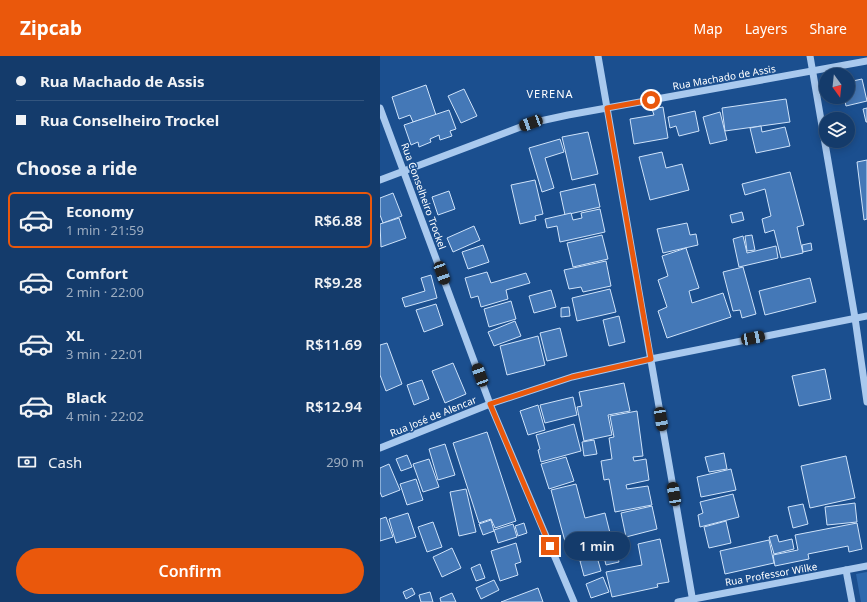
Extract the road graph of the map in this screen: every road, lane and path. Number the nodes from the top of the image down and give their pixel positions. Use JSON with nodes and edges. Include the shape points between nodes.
{"nodes":[{"id":1,"x":598,"y":56,"type":"edge"},
{"id":2,"x":810,"y":56,"type":"edge"},
{"id":3,"x":867,"y":61,"type":"edge"},
{"id":4,"x":813,"y":71,"type":"junction"},
{"id":5,"x":380,"y":108,"type":"edge"},
{"id":6,"x":607,"y":108,"type":"junction"},
{"id":7,"x":404,"y":171,"type":"junction"},
{"id":8,"x":380,"y":180,"type":"edge"},
{"id":9,"x":867,"y":316,"type":"edge"},
{"id":10,"x":855,"y":318,"type":"junction"},
{"id":11,"x":651,"y":359,"type":"junction"},
{"id":12,"x":867,"y":402,"type":"edge"},
{"id":13,"x":490,"y":404,"type":"junction"},
{"id":14,"x":380,"y":448,"type":"edge"},
{"id":15,"x":867,"y":566,"type":"edge"},
{"id":16,"x":846,"y":570,"type":"junction"},
{"id":17,"x":692,"y":600,"type":"edge"},
{"id":18,"x":574,"y":602,"type":"edge"},
{"id":19,"x":678,"y":602,"type":"edge"},
{"id":20,"x":852,"y":602,"type":"edge"}],
"edges":[{"from":1,"to":6,"type":"street"},
{"from":2,"to":4,"type":"street"},
{"from":3,"to":4,"type":"street","name":"Rua Machado de Assis"},
{"from":4,"to":6,"type":"street","name":"Rua Machado de Assis"},
{"from":4,"to":10,"type":"street"},
{"from":5,"to":7,"type":"street","name":"Rua Conselheiro Trockel"},
{"from":6,"to":7,"type":"street","name":"Rua Machado de Assis","via":[[531,123]]},
{"from":6,"to":11,"type":"street"},
{"from":7,"to":8,"type":"street","name":"Rua Machado de Assis"},
{"from":7,"to":13,"type":"street","name":"Rua Conselheiro Trockel"},
{"from":9,"to":10,"type":"street","name":"Rua José de Alencar"},
{"from":10,"to":11,"type":"street","name":"Rua José de Alencar"},
{"from":10,"to":12,"type":"street"},
{"from":11,"to":13,"type":"street","name":"Rua José de Alencar","via":[[572,377]]},
{"from":11,"to":17,"type":"street"},
{"from":13,"to":14,"type":"street","name":"Rua José de Alencar"},
{"from":13,"to":18,"type":"street","name":"Rua Conselheiro Trockel"},
{"from":15,"to":16,"type":"street","name":"Rua Professor Wilke"},
{"from":16,"to":17,"type":"street","name":"Rua Professor Wilke"},
{"from":16,"to":20,"type":"street"},
{"from":17,"to":19,"type":"street","name":"Rua Professor Wilke"}]}
